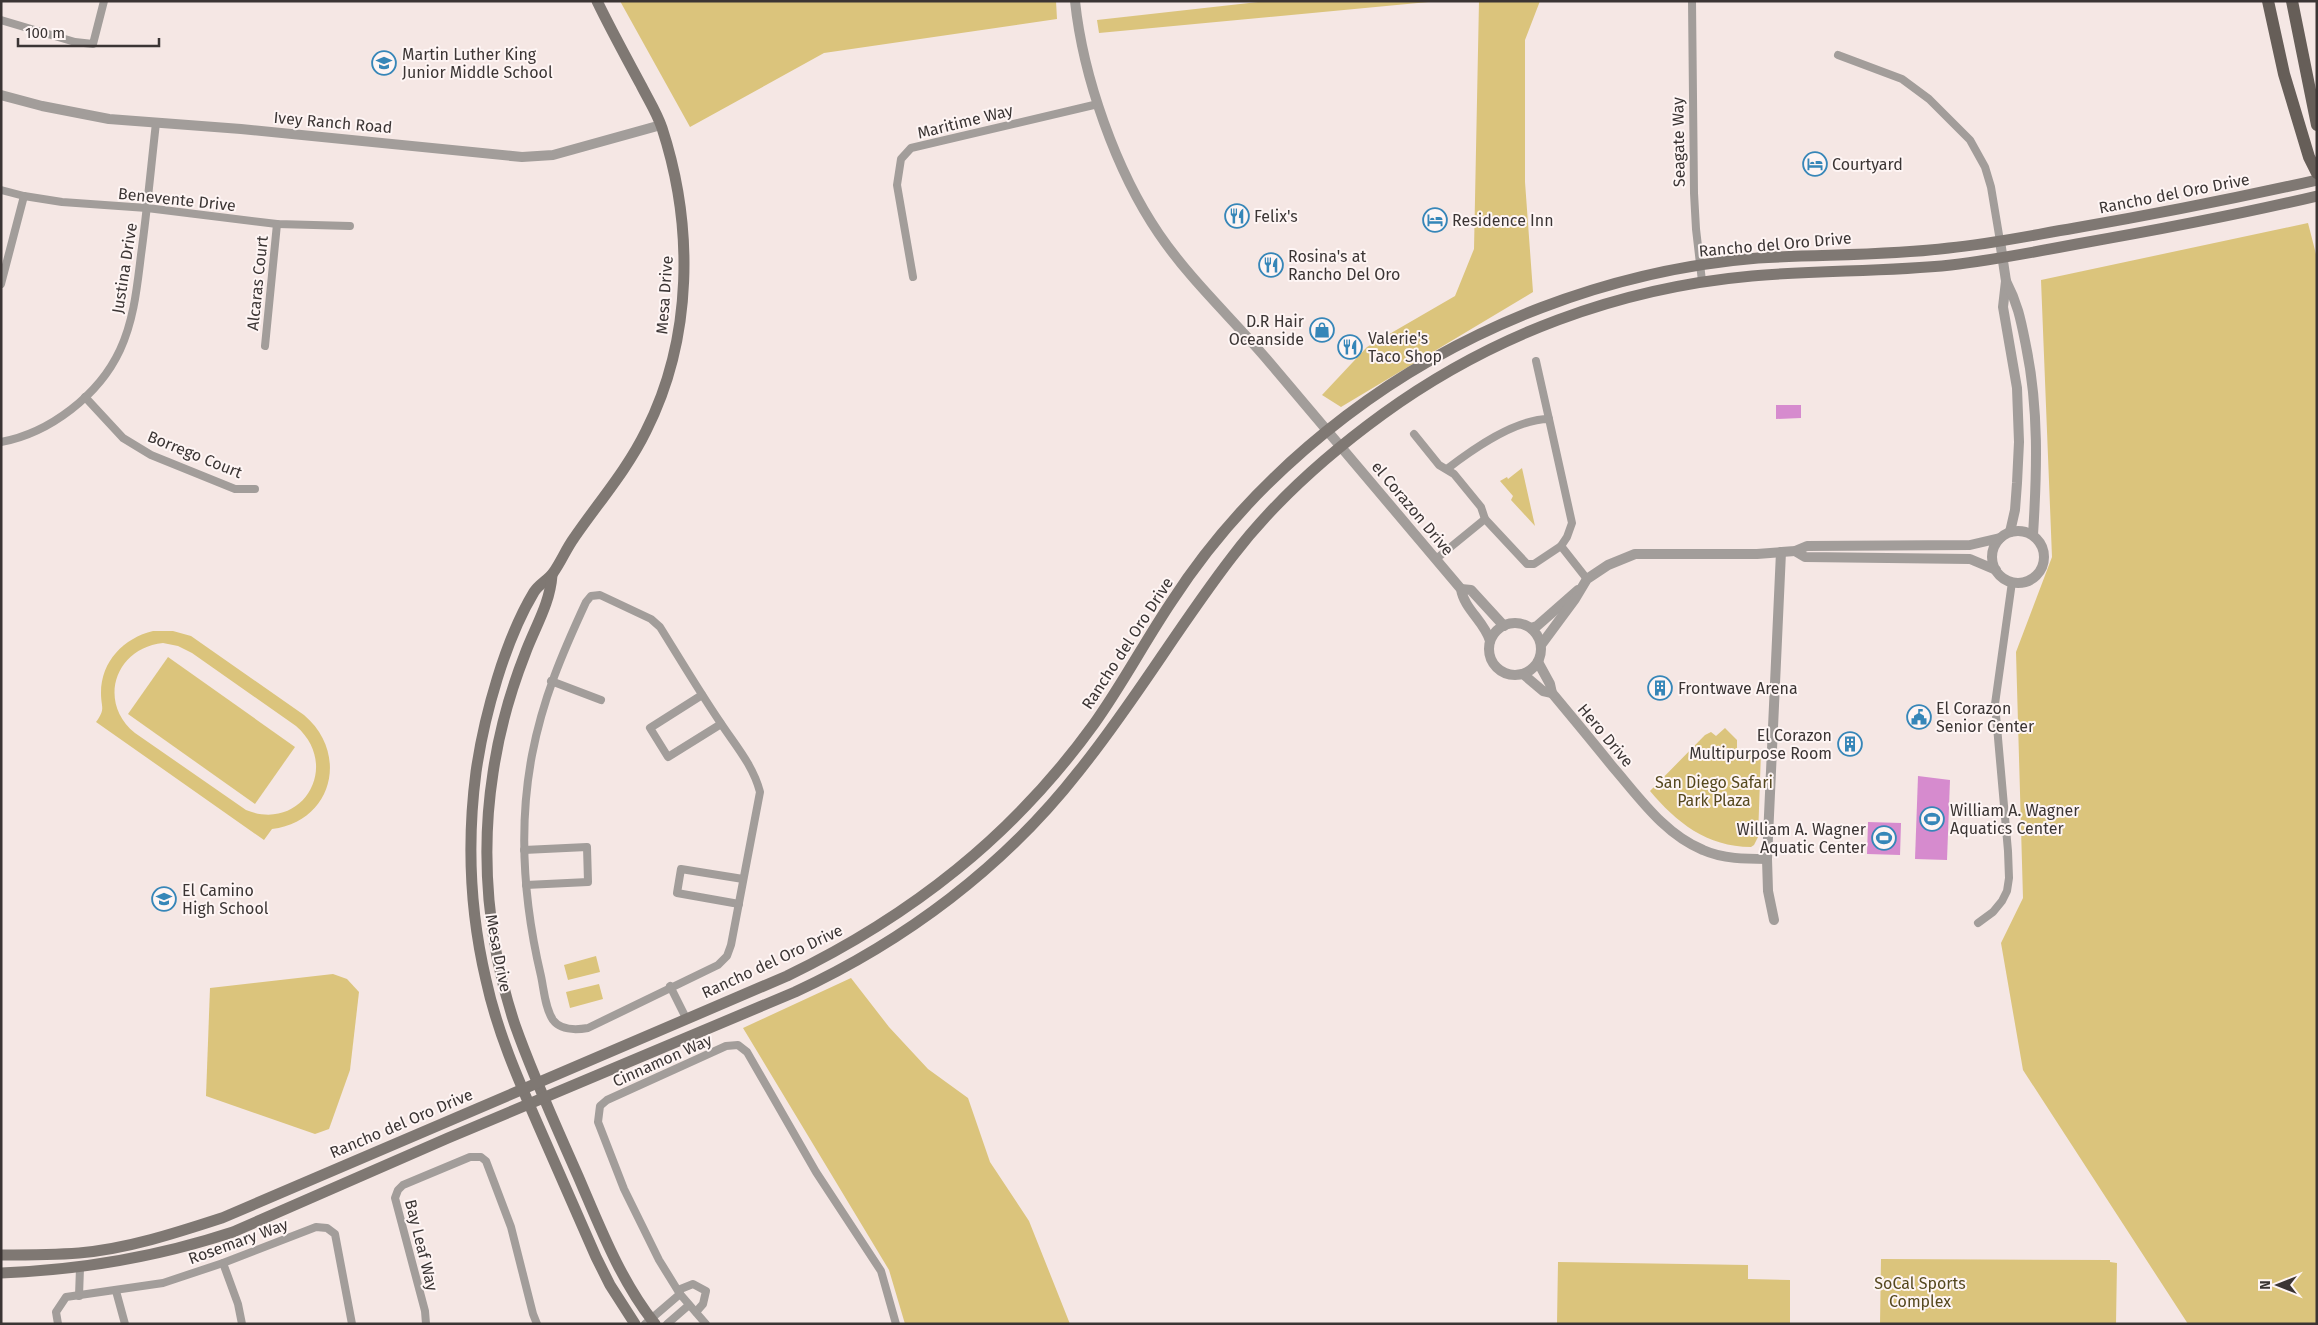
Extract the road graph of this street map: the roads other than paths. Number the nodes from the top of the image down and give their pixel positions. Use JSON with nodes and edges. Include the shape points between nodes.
{"nodes":[{"id":1,"x":104,"y":1,"type":"edge"},
{"id":2,"x":597,"y":1,"type":"edge"},
{"id":3,"x":1075,"y":1,"type":"edge"},
{"id":4,"x":1692,"y":1,"type":"edge"},
{"id":5,"x":2268,"y":1,"type":"edge"},
{"id":6,"x":2292,"y":1,"type":"edge"},
{"id":7,"x":1,"y":20,"type":"edge"},
{"id":8,"x":1838,"y":55,"type":"dead end"},
{"id":9,"x":1,"y":94,"type":"edge"},
{"id":10,"x":1098,"y":104,"type":"junction"},
{"id":11,"x":156,"y":123,"type":"junction"},
{"id":12,"x":661,"y":124,"type":"junction"},
{"id":13,"x":2317,"y":126,"type":"edge"},
{"id":14,"x":2317,"y":172,"type":"edge"},
{"id":15,"x":2317,"y":180,"type":"edge"},
{"id":16,"x":1,"y":190,"type":"edge"},
{"id":17,"x":24,"y":196,"type":"junction"},
{"id":18,"x":2317,"y":196,"type":"edge"},
{"id":19,"x":147,"y":208,"type":"junction"},
{"id":20,"x":277,"y":224,"type":"junction"},
{"id":21,"x":350,"y":226,"type":"dead end"},
{"id":22,"x":2000,"y":240,"type":"junction"},
{"id":23,"x":2003,"y":257,"type":"junction"},
{"id":24,"x":1700,"y":266,"type":"junction"},
{"id":25,"x":913,"y":277,"type":"dead end"},
{"id":26,"x":1702,"y":281,"type":"junction"},
{"id":27,"x":2006,"y":281,"type":"junction"},
{"id":28,"x":1,"y":284,"type":"edge"},
{"id":29,"x":265,"y":346,"type":"dead end"},
{"id":30,"x":1536,"y":361,"type":"dead end"},
{"id":31,"x":85,"y":397,"type":"junction"},
{"id":32,"x":1549,"y":419,"type":"junction"},
{"id":33,"x":1327,"y":431,"type":"junction"},
{"id":34,"x":1414,"y":434,"type":"dead end"},
{"id":35,"x":1,"y":442,"type":"edge"},
{"id":36,"x":1341,"y":447,"type":"junction"},
{"id":37,"x":1447,"y":469,"type":"junction"},
{"id":38,"x":255,"y":489,"type":"dead end"},
{"id":39,"x":1485,"y":519,"type":"junction"},
{"id":40,"x":2010,"y":532,"type":"junction"},
{"id":41,"x":2033,"y":536,"type":"junction"},
{"id":42,"x":2000,"y":538,"type":"junction"},
{"id":43,"x":1560,"y":546,"type":"junction"},
{"id":44,"x":1795,"y":551,"type":"junction"},
{"id":45,"x":1781,"y":552,"type":"junction"},
{"id":46,"x":1436,"y":558,"type":"junction"},
{"id":47,"x":1996,"y":570,"type":"junction"},
{"id":48,"x":552,"y":575,"type":"junction"},
{"id":49,"x":2012,"y":582,"type":"junction"},
{"id":50,"x":1584,"y":584,"type":"junction"},
{"id":51,"x":1461,"y":589,"type":"junction"},
{"id":52,"x":1504,"y":626,"type":"junction"},
{"id":53,"x":1531,"y":628,"type":"junction"},
{"id":54,"x":1490,"y":641,"type":"junction"},
{"id":55,"x":1541,"y":645,"type":"junction"},
{"id":56,"x":1538,"y":662,"type":"junction"},
{"id":57,"x":1523,"y":674,"type":"junction"},
{"id":58,"x":551,"y":681,"type":"junction"},
{"id":59,"x":1552,"y":693,"type":"junction"},
{"id":60,"x":702,"y":695,"type":"junction"},
{"id":61,"x":601,"y":700,"type":"dead end"},
{"id":62,"x":721,"y":724,"type":"junction"},
{"id":63,"x":524,"y":850,"type":"junction"},
{"id":64,"x":1767,"y":859,"type":"junction"},
{"id":65,"x":743,"y":879,"type":"junction"},
{"id":66,"x":526,"y":885,"type":"junction"},
{"id":67,"x":739,"y":904,"type":"junction"},
{"id":68,"x":1774,"y":920,"type":"dead end"},
{"id":69,"x":1978,"y":923,"type":"dead end"},
{"id":70,"x":670,"y":986,"type":"junction"},
{"id":71,"x":747,"y":992,"type":"junction"},
{"id":72,"x":686,"y":1018,"type":"junction"},
{"id":73,"x":696,"y":1033,"type":"junction"},
{"id":74,"x":656,"y":1050,"type":"junction"},
{"id":75,"x":538,"y":1082,"type":"junction"},
{"id":76,"x":523,"y":1088,"type":"junction"},
{"id":77,"x":544,"y":1099,"type":"junction"},
{"id":78,"x":530,"y":1105,"type":"junction"},
{"id":79,"x":1,"y":1255,"type":"edge"},
{"id":80,"x":223,"y":1263,"type":"junction"},
{"id":81,"x":80,"y":1268,"type":"junction"},
{"id":82,"x":1,"y":1273,"type":"edge"},
{"id":83,"x":116,"y":1291,"type":"junction"},
{"id":84,"x":679,"y":1292,"type":"junction"},
{"id":85,"x":79,"y":1296,"type":"junction"},
{"id":86,"x":690,"y":1305,"type":"junction"},
{"id":87,"x":696,"y":1312,"type":"junction"},
{"id":88,"x":650,"y":1322,"type":"edge"},
{"id":89,"x":58,"y":1324,"type":"edge"},
{"id":90,"x":125,"y":1324,"type":"edge"},
{"id":91,"x":242,"y":1324,"type":"edge"},
{"id":92,"x":352,"y":1324,"type":"edge"},
{"id":93,"x":426,"y":1324,"type":"edge"},
{"id":94,"x":537,"y":1324,"type":"edge"},
{"id":95,"x":635,"y":1324,"type":"edge"},
{"id":96,"x":667,"y":1324,"type":"edge"},
{"id":97,"x":706,"y":1324,"type":"edge"},
{"id":98,"x":896,"y":1324,"type":"edge"}],
"edges":[{"from":1,"to":7,"type":"street","via":[[92,44]]},
{"from":2,"to":12,"type":"main road","name":"Mesa Drive"},
{"from":3,"to":10,"type":"street","name":"el Corazon Drive","via":[[1082,50]]},
{"from":4,"to":24,"type":"street","name":"Seagate Way","via":[[1694,193]]},
{"from":5,"to":14,"type":"main road","via":[[2284,74],[2309,157]]},
{"from":6,"to":13,"type":"main road"},
{"from":8,"to":22,"type":"street","via":[[1902,79],[1929,99],[1970,140],[1989,181]]},
{"from":9,"to":11,"type":"street","name":"Ivey Ranch Road","via":[[109,120]]},
{"from":10,"to":25,"type":"street","name":"Maritime Way","via":[[911,148],[901,159],[897,185]]},
{"from":10,"to":33,"type":"street","name":"el Corazon Drive","via":[[1141,206],[1160,235],[1191,276]]},
{"from":11,"to":12,"type":"street","name":"Ivey Ranch Road","via":[[522,157],[553,155]]},
{"from":11,"to":19,"type":"street","name":"Justina Drive"},
{"from":12,"to":48,"type":"main road","name":"Mesa Drive","via":[[675,175],[684,229],[685,281],[678,339],[646,431]]},
{"from":15,"to":22,"type":"main road","name":"Rancho del Oro Drive","via":[[2152,214]]},
{"from":16,"to":17,"type":"street","name":"Benevente Drive"},
{"from":17,"to":19,"type":"street","name":"Benevente Drive"},
{"from":17,"to":28,"type":"street"},
{"from":18,"to":23,"type":"main road","name":"Rancho del Oro Drive"},
{"from":19,"to":20,"type":"street","name":"Benevente Drive"},
{"from":19,"to":31,"type":"street","name":"Justina Drive","via":[[133,314],[121,350],[109,371]]},
{"from":20,"to":21,"type":"street","name":"Benevente Drive"},
{"from":20,"to":29,"type":"street","name":"Alcaras Court"},
{"from":22,"to":23,"type":"street"},
{"from":22,"to":24,"type":"main road","name":"Rancho del Oro Drive","via":[[1934,250],[1754,259]]},
{"from":23,"to":26,"type":"main road","name":"Rancho del Oro Drive","via":[[1922,268]]},
{"from":23,"to":27,"type":"street"},
{"from":24,"to":26,"type":"street","name":"Seagate Way"},
{"from":24,"to":33,"type":"main road","name":"Rancho del Oro Drive","via":[[1610,285],[1501,324],[1406,374]]},
{"from":26,"to":36,"type":"main road","name":"Rancho del Oro Drive","via":[[1591,308],[1481,352],[1432,380]]},
{"from":27,"to":40,"type":"street","via":[[2004,307],[2017,388],[2019,442],[2015,510]]},
{"from":27,"to":41,"type":"street","via":[[2017,302],[2032,374],[2037,464]]},
{"from":30,"to":32,"type":"street"},
{"from":31,"to":35,"type":"street","name":"Justina Drive","via":[[56,421]]},
{"from":31,"to":38,"type":"street","name":"Borrego Court","via":[[123,438],[150,455],[235,489]]},
{"from":32,"to":37,"type":"street","via":[[1527,421],[1468,452]]},
{"from":32,"to":43,"type":"street","via":[[1572,522],[1568,536]]},
{"from":33,"to":36,"type":"street","name":"el Corazon Drive"},
{"from":33,"to":71,"type":"main road","name":"Rancho del Oro Drive","via":[[1278,473],[1216,542],[1174,598],[1094,724],[1042,788],[1004,828],[936,887],[874,929],[836,952]]},
{"from":34,"to":37,"type":"street","via":[[1439,465]]},
{"from":36,"to":46,"type":"street","name":"el Corazon Drive"},
{"from":36,"to":73,"type":"main road","name":"Rancho del Oro Drive","via":[[1299,484],[1242,544],[1078,774],[992,864],[885,945],[832,975]]},
{"from":37,"to":39,"type":"street","via":[[1481,507]]},
{"from":39,"to":43,"type":"street","via":[[1527,564],[1534,564]]},
{"from":39,"to":46,"type":"street"},
{"from":40,"to":41,"type":"street","via":[[2022,531]]},
{"from":40,"to":42,"type":"street"},
{"from":41,"to":49,"type":"street","via":[[2043,550],[2042,567],[2030,580]]},
{"from":42,"to":44,"type":"street","via":[[1970,545],[1807,546]]},
{"from":42,"to":47,"type":"street","via":[[1993,550]]},
{"from":43,"to":50,"type":"street"},
{"from":44,"to":45,"type":"street"},
{"from":44,"to":47,"type":"street","via":[[1805,556],[1970,560]]},
{"from":45,"to":50,"type":"street","via":[[1635,554],[1608,565]]},
{"from":45,"to":64,"type":"street"},
{"from":46,"to":51,"type":"street","name":"el Corazon Drive"},
{"from":47,"to":49,"type":"street"},
{"from":48,"to":75,"type":"main road","name":"Mesa Drive","via":[[550,594],[511,694],[488,810],[487,863],[494,936],[515,1024]]},
{"from":48,"to":76,"type":"main road","name":"Mesa Drive","via":[[536,588],[508,648],[488,712],[472,809],[472,895],[478,942],[498,1023]]},
{"from":49,"to":69,"type":"street","via":[[1995,704],[2009,878],[2002,901]]},
{"from":50,"to":53,"type":"street"},
{"from":50,"to":55,"type":"street"},
{"from":51,"to":52,"type":"street","name":"el Corazon Drive","via":[[1472,590]]},
{"from":51,"to":54,"type":"street","name":"el Corazon Drive","via":[[1463,598]]},
{"from":52,"to":53,"type":"street","via":[[1518,623]]},
{"from":52,"to":54,"type":"street"},
{"from":53,"to":55,"type":"street"},
{"from":54,"to":57,"type":"street","via":[[1491,657],[1498,668],[1508,674]]},
{"from":55,"to":56,"type":"street"},
{"from":56,"to":57,"type":"street"},
{"from":56,"to":59,"type":"street","name":"Hero Drive"},
{"from":57,"to":59,"type":"street","name":"Hero Drive","via":[[1543,691]]},
{"from":58,"to":60,"type":"street","via":[[586,602],[591,596],[600,594],[651,619],[660,627]]},
{"from":58,"to":61,"type":"street"},
{"from":58,"to":63,"type":"street","via":[[532,756],[524,812]]},
{"from":59,"to":64,"type":"street","name":"Hero Drive","via":[[1640,799],[1682,840],[1724,856]]},
{"from":60,"to":62,"type":"street"},
{"from":60,"to":62,"type":"street","via":[[650,728],[668,757]]},
{"from":62,"to":65,"type":"street","via":[[744,756],[760,792]]},
{"from":63,"to":66,"type":"street"},
{"from":63,"to":66,"type":"street","via":[[586,847],[587,856],[588,882]]},
{"from":64,"to":68,"type":"street","via":[[1768,891]]},
{"from":65,"to":67,"type":"street"},
{"from":65,"to":67,"type":"street","via":[[681,869],[677,893]]},
{"from":66,"to":70,"type":"street","via":[[533,943],[548,1009],[554,1021],[575,1030],[588,1028]]},
{"from":67,"to":70,"type":"street","via":[[727,956],[718,965]]},
{"from":70,"to":72,"type":"street"},
{"from":71,"to":72,"type":"main road","name":"Rancho del Oro Drive"},
{"from":71,"to":73,"type":"main road","via":[[697,1023]]},
{"from":72,"to":74,"type":"main road","via":[[681,1031]]},
{"from":72,"to":75,"type":"main road","name":"Rancho del Oro Drive"},
{"from":73,"to":74,"type":"main road","name":"Rancho del Oro Drive"},
{"from":74,"to":77,"type":"main road","name":"Rancho del Oro Drive"},
{"from":75,"to":76,"type":"main road","name":"Rancho del Oro Drive"},
{"from":75,"to":77,"type":"main road","name":"Mesa Drive"},
{"from":76,"to":78,"type":"main road","name":"Mesa Drive"},
{"from":76,"to":79,"type":"main road","name":"Rancho del Oro Drive","via":[[222,1218],[187,1230],[80,1253]]},
{"from":77,"to":78,"type":"main road","name":"Rancho del Oro Drive"},
{"from":77,"to":88,"type":"main road","name":"Mesa Drive","via":[[608,1246]]},
{"from":78,"to":81,"type":"main road","name":"Rancho del Oro Drive","via":[[233,1232],[129,1261]]},
{"from":78,"to":95,"type":"main road","name":"Mesa Drive","via":[[596,1257]]},
{"from":80,"to":83,"type":"street","name":"Rosemary Way","via":[[163,1283]]},
{"from":80,"to":91,"type":"street"},
{"from":80,"to":92,"type":"street","name":"Rosemary Way","via":[[316,1227],[326,1228],[335,1234]]},
{"from":81,"to":82,"type":"main road","name":"Rancho del Oro Drive"},
{"from":81,"to":85,"type":"street"},
{"from":83,"to":85,"type":"street","name":"Rosemary Way"},
{"from":83,"to":90,"type":"street"},
{"from":84,"to":86,"type":"street","name":"Cinnamon Way"},
{"from":84,"to":87,"type":"street","via":[[693,1284],[706,1291],[703,1304]]},
{"from":84,"to":88,"type":"street"},
{"from":84,"to":98,"type":"street","name":"Cinnamon Way","via":[[659,1260],[624,1189],[598,1122],[600,1106],[726,1046],[738,1045],[746,1052],[816,1172],[881,1271]]},
{"from":85,"to":89,"type":"street","name":"Rosemary Way","via":[[66,1297],[61,1303],[56,1312]]},
{"from":86,"to":87,"type":"street","name":"Cinnamon Way"},
{"from":86,"to":96,"type":"street"},
{"from":87,"to":97,"type":"street","name":"Cinnamon Way"},
{"from":93,"to":94,"type":"street","name":"Bay Leaf Way","via":[[395,1198],[403,1185],[470,1157],[482,1157],[486,1161],[511,1227]]}]}
